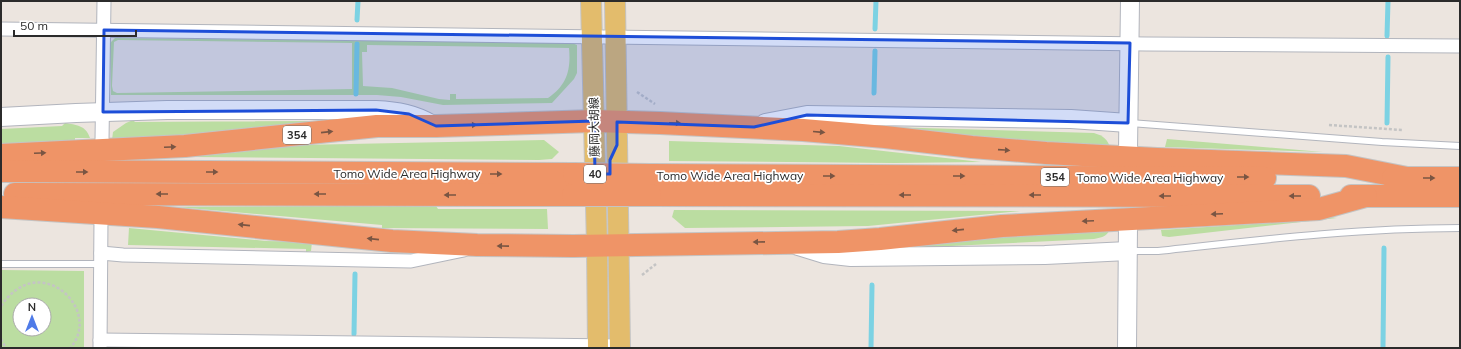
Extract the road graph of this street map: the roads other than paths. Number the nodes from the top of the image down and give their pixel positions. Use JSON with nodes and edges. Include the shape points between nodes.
{"nodes":[{"id":1,"x":104,"y":1,"type":"edge"},
{"id":2,"x":591,"y":1,"type":"edge"},
{"id":3,"x":599,"y":1,"type":"edge"},
{"id":4,"x":615,"y":1,"type":"edge"},
{"id":5,"x":1130,"y":1,"type":"edge"},
{"id":6,"x":1,"y":29,"type":"edge"},
{"id":7,"x":104,"y":30,"type":"junction"},
{"id":8,"x":603,"y":37,"type":"junction"},
{"id":9,"x":1130,"y":43,"type":"junction"},
{"id":10,"x":1460,"y":46,"type":"edge"},
{"id":11,"x":103,"y":112,"type":"junction"},
{"id":12,"x":1,"y":117,"type":"edge"},
{"id":13,"x":612,"y":122,"type":"junction"},
{"id":14,"x":1128,"y":123,"type":"junction"},
{"id":15,"x":436,"y":126,"type":"junction"},
{"id":16,"x":754,"y":127,"type":"junction"},
{"id":17,"x":102,"y":140,"type":"dead end"},
{"id":18,"x":1460,"y":146,"type":"edge"},
{"id":19,"x":1128,"y":150,"type":"dead end"},
{"id":20,"x":1,"y":155,"type":"edge"},
{"id":21,"x":1,"y":171,"type":"edge"},
{"id":22,"x":1407,"y":178,"type":"junction"},
{"id":23,"x":1460,"y":178,"type":"edge"},
{"id":24,"x":574,"y":184,"type":"junction"},
{"id":25,"x":650,"y":184,"type":"junction"},
{"id":26,"x":1,"y":194,"type":"edge"},
{"id":27,"x":1366,"y":196,"type":"junction"},
{"id":28,"x":1460,"y":196,"type":"edge"},
{"id":29,"x":1,"y":207,"type":"edge"},
{"id":30,"x":102,"y":219,"type":"dead end"},
{"id":31,"x":1128,"y":225,"type":"dead end"},
{"id":32,"x":1460,"y":228,"type":"edge"},
{"id":33,"x":606,"y":241,"type":"junction"},
{"id":34,"x":785,"y":243,"type":"junction"},
{"id":35,"x":477,"y":245,"type":"junction"},
{"id":36,"x":1128,"y":251,"type":"junction"},
{"id":37,"x":101,"y":258,"type":"junction"},
{"id":38,"x":1,"y":264,"type":"edge"},
{"id":39,"x":100,"y":344,"type":"edge"},
{"id":40,"x":535,"y":347,"type":"edge"},
{"id":41,"x":610,"y":347,"type":"edge"},
{"id":42,"x":1127,"y":348,"type":"edge"}],
"edges":[{"from":1,"to":7,"type":"street"},
{"from":2,"to":8,"type":"main road","name":"藤岡大胡線","number":"40"},
{"from":3,"to":8,"type":"main road"},
{"from":4,"to":8,"type":"main road","name":"藤岡大胡線","number":"40"},
{"from":5,"to":9,"type":"street"},
{"from":6,"to":7,"type":"street"},
{"from":7,"to":8,"type":"street"},
{"from":7,"to":11,"type":"street"},
{"from":8,"to":9,"type":"street"},
{"from":8,"to":13,"type":"main road","name":"藤岡大胡線","number":"40"},
{"from":9,"to":10,"type":"street"},
{"from":9,"to":14,"type":"street"},
{"from":11,"to":12,"type":"street"},
{"from":11,"to":15,"type":"street","via":[[390,110],[424,119]]},
{"from":11,"to":17,"type":"street"},
{"from":15,"to":13,"type":"highway","number":"354","one_way":true},
{"from":13,"to":16,"type":"highway","number":"354","one_way":true},
{"from":13,"to":33,"type":"main road","name":"藤岡大胡線","number":"40"},
{"from":13,"to":33,"type":"main road","name":"藤岡大胡線","number":"40","via":[[617,144]]},
{"from":14,"to":16,"type":"street","via":[[1048,119],[807,115]]},
{"from":14,"to":18,"type":"lane"},
{"from":14,"to":19,"type":"street"},
{"from":20,"to":15,"type":"highway","number":"354","one_way":true,"via":[[185,146],[377,126]]},
{"from":16,"to":22,"type":"highway","number":"354","one_way":true,"via":[[1046,153],[1346,166]]},
{"from":21,"to":24,"type":"highway","name":"Tomo Wide Area Highway","number":"354","one_way":true},
{"from":22,"to":23,"type":"highway","name":"Tomo Wide Area Highway","number":"354","one_way":true},
{"from":25,"to":22,"type":"highway","name":"Tomo Wide Area Highway","number":"354","one_way":true},
{"from":24,"to":25,"type":"highway","name":"Tomo Wide Area Highway","number":"354","bridge":true},
{"from":24,"to":26,"type":"highway","name":"Tomo Wide Area Highway","number":"354","one_way":true},
{"from":27,"to":25,"type":"highway","name":"Tomo Wide Area Highway","number":"354","one_way":true},
{"from":27,"to":28,"type":"highway","name":"Tomo Wide Area Highway","number":"354"},
{"from":27,"to":34,"type":"highway","number":"354","one_way":true,"via":[[1319,209],[1002,226],[880,239]]},
{"from":35,"to":29,"type":"highway","number":"354","one_way":true,"via":[[392,241],[158,217]]},
{"from":30,"to":37,"type":"street"},
{"from":31,"to":36,"type":"street"},
{"from":32,"to":36,"type":"lane","via":[[1357,231],[1158,251]]},
{"from":34,"to":33,"type":"highway","number":"354","one_way":true},
{"from":33,"to":35,"type":"highway","number":"354","one_way":true,"via":[[573,246]]},
{"from":33,"to":41,"type":"main road","name":"藤岡大胡線","number":"40"},
{"from":34,"to":36,"type":"street","via":[[824,254],[850,257],[1045,255]]},
{"from":35,"to":37,"type":"street","via":[[446,255],[411,260],[131,255]]},
{"from":36,"to":42,"type":"street"},
{"from":37,"to":38,"type":"lane"},
{"from":37,"to":39,"type":"street"},
{"from":39,"to":40,"type":"street"},
{"from":40,"to":41,"type":"street"}]}
